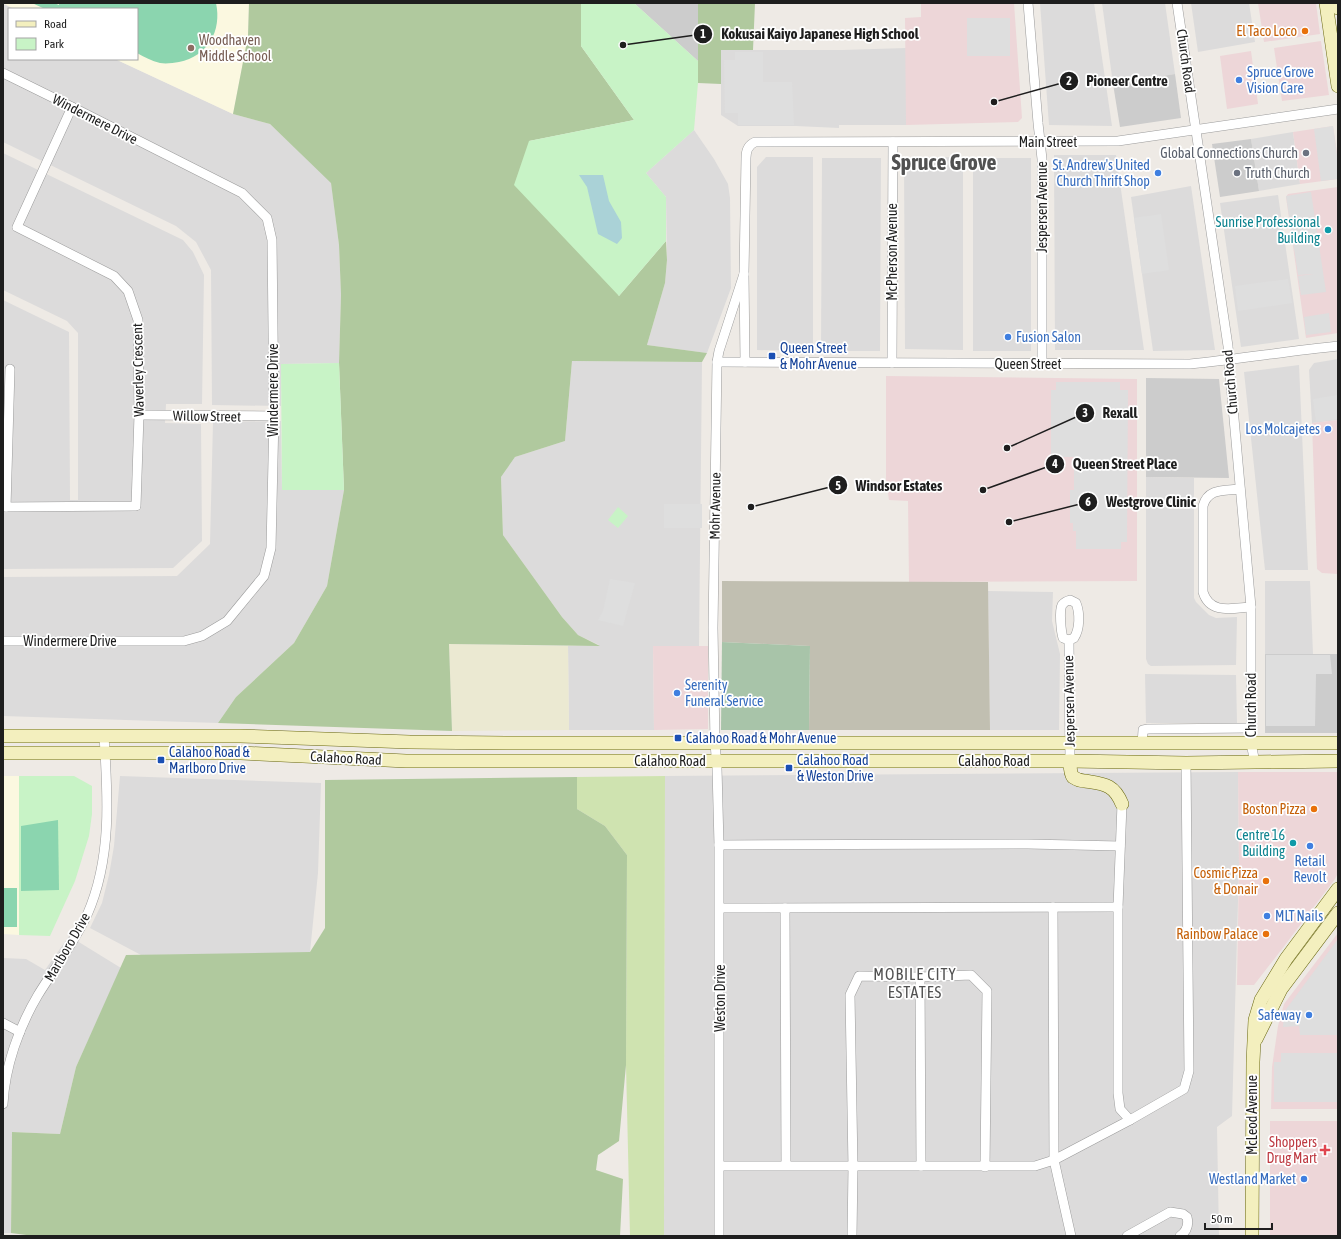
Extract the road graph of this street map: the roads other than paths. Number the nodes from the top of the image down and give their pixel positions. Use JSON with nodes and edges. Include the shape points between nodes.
{"nodes":[{"id":1,"x":1028,"y":3,"type":"edge"},
{"id":2,"x":1177,"y":3,"type":"edge"},
{"id":3,"x":1326,"y":3,"type":"edge"},
{"id":4,"x":1337,"y":3,"type":"edge"},
{"id":5,"x":1338,"y":8,"type":"edge"},
{"id":6,"x":3,"y":73,"type":"edge"},
{"id":7,"x":1338,"y":86,"type":"edge"},
{"id":8,"x":72,"y":107,"type":"junction"},
{"id":9,"x":1338,"y":109,"type":"edge"},
{"id":10,"x":1196,"y":129,"type":"junction"},
{"id":11,"x":755,"y":142,"type":"joint"},
{"id":12,"x":893,"y":142,"type":"junction"},
{"id":13,"x":1040,"y":142,"type":"junction"},
{"id":14,"x":744,"y":274,"type":"junction"},
{"id":15,"x":1338,"y":346,"type":"edge"},
{"id":16,"x":1229,"y":360,"type":"junction"},
{"id":17,"x":717,"y":362,"type":"junction"},
{"id":18,"x":745,"y":362,"type":"junction"},
{"id":19,"x":892,"y":363,"type":"junction"},
{"id":20,"x":1042,"y":364,"type":"junction"},
{"id":21,"x":10,"y":369,"type":"dead end"},
{"id":22,"x":140,"y":415,"type":"junction"},
{"id":23,"x":274,"y":416,"type":"junction"},
{"id":24,"x":1240,"y":489,"type":"junction"},
{"id":25,"x":4,"y":507,"type":"edge"},
{"id":26,"x":1251,"y":607,"type":"junction"},
{"id":27,"x":1069,"y":640,"type":"dead end"},
{"id":28,"x":3,"y":642,"type":"edge"},
{"id":29,"x":1251,"y":728,"type":"junction"},
{"id":30,"x":3,"y":736,"type":"edge"},
{"id":31,"x":104,"y":736,"type":"junction"},
{"id":32,"x":715,"y":743,"type":"junction"},
{"id":33,"x":1251,"y":743,"type":"junction"},
{"id":34,"x":1338,"y":743,"type":"edge"},
{"id":35,"x":1069,"y":744,"type":"junction"},
{"id":36,"x":1142,"y":744,"type":"junction"},
{"id":37,"x":3,"y":753,"type":"edge"},
{"id":38,"x":105,"y":753,"type":"junction"},
{"id":39,"x":716,"y":761,"type":"junction"},
{"id":40,"x":1070,"y":761,"type":"junction"},
{"id":41,"x":1338,"y":761,"type":"edge"},
{"id":42,"x":1186,"y":763,"type":"junction"},
{"id":43,"x":1255,"y":763,"type":"junction"},
{"id":44,"x":1122,"y":804,"type":"joint"},
{"id":45,"x":719,"y":845,"type":"junction"},
{"id":46,"x":1120,"y":846,"type":"junction"},
{"id":47,"x":1338,"y":889,"type":"edge"},
{"id":48,"x":1053,"y":907,"type":"junction"},
{"id":49,"x":1118,"y":907,"type":"junction"},
{"id":50,"x":720,"y":908,"type":"junction"},
{"id":51,"x":785,"y":908,"type":"junction"},
{"id":52,"x":1338,"y":913,"type":"edge"},
{"id":53,"x":920,"y":977,"type":"junction"},
{"id":54,"x":3,"y":1023,"type":"edge"},
{"id":55,"x":20,"y":1032,"type":"junction"},
{"id":56,"x":1254,"y":1042,"type":"junction"},
{"id":57,"x":3,"y":1104,"type":"edge"},
{"id":58,"x":1130,"y":1120,"type":"junction"},
{"id":59,"x":1054,"y":1160,"type":"junction"},
{"id":60,"x":786,"y":1165,"type":"junction"},
{"id":61,"x":720,"y":1166,"type":"junction"},
{"id":62,"x":921,"y":1166,"type":"junction"},
{"id":63,"x":853,"y":1167,"type":"junction"},
{"id":64,"x":984,"y":1167,"type":"junction"},
{"id":65,"x":719,"y":1236,"type":"edge"},
{"id":66,"x":852,"y":1236,"type":"edge"},
{"id":67,"x":1071,"y":1236,"type":"edge"},
{"id":68,"x":1127,"y":1236,"type":"edge"},
{"id":69,"x":1180,"y":1236,"type":"edge"},
{"id":70,"x":1252,"y":1236,"type":"edge"}],
"edges":[{"from":1,"to":13,"type":"street","name":"Jespersen Avenue"},
{"from":2,"to":10,"type":"street","name":"Church Road"},
{"from":3,"to":7,"type":"main road"},
{"from":4,"to":5,"type":"main road"},
{"from":6,"to":8,"type":"street","name":"Windermere Drive"},
{"from":8,"to":22,"type":"street","name":"Waverley Crescent","via":[[17,227],[114,276],[128,291],[138,320]]},
{"from":8,"to":23,"type":"street","name":"Windermere Drive","via":[[242,193],[267,218],[272,240]]},
{"from":9,"to":10,"type":"street","name":"Main Street"},
{"from":10,"to":13,"type":"street","name":"Main Street","via":[[1118,141]]},
{"from":10,"to":16,"type":"street","name":"Church Road"},
{"from":11,"to":12,"type":"street","name":"Main Street"},
{"from":11,"to":14,"type":"street","name":"Mohr Avenue","via":[[747,149],[746,158]]},
{"from":12,"to":13,"type":"street","name":"Main Street"},
{"from":12,"to":19,"type":"street","name":"McPherson Avenue"},
{"from":13,"to":20,"type":"street","name":"Jespersen Avenue"},
{"from":14,"to":17,"type":"street","name":"Mohr Avenue"},
{"from":14,"to":18,"type":"street","name":"Mohr Avenue"},
{"from":15,"to":16,"type":"street","name":"Queen Street"},
{"from":16,"to":20,"type":"street","name":"Queen Street","via":[[1190,364]]},
{"from":16,"to":24,"type":"street","name":"Church Road"},
{"from":17,"to":18,"type":"street","name":"Queen Street"},
{"from":17,"to":32,"type":"street","name":"Mohr Avenue","via":[[713,636]]},
{"from":18,"to":19,"type":"street","name":"Queen Street"},
{"from":19,"to":20,"type":"street","name":"Queen Street"},
{"from":21,"to":25,"type":"street"},
{"from":22,"to":23,"type":"street","name":"Willow Street"},
{"from":22,"to":25,"type":"street","name":"Waverley Crescent","via":[[136,506]]},
{"from":23,"to":28,"type":"street","name":"Windermere Drive","via":[[271,548],[264,576],[227,621],[202,636],[184,641]]},
{"from":24,"to":26,"type":"street","name":"Church Road"},
{"from":24,"to":26,"type":"street","via":[[1217,491],[1204,501],[1203,592],[1209,603],[1219,609]]},
{"from":26,"to":29,"type":"street","name":"Church Road"},
{"from":27,"to":35,"type":"street","name":"Jespersen Avenue"},
{"from":29,"to":33,"type":"street","name":"Church Road"},
{"from":29,"to":36,"type":"street","via":[[1148,729],[1143,730]]},
{"from":30,"to":31,"type":"main road","name":"Calahoo Road"},
{"from":31,"to":32,"type":"main road","name":"Calahoo Road","via":[[240,736],[410,742]]},
{"from":31,"to":38,"type":"street","name":"Marlboro Drive"},
{"from":32,"to":35,"type":"main road","name":"Calahoo Road"},
{"from":32,"to":39,"type":"street","name":"Mohr Avenue"},
{"from":33,"to":34,"type":"main road","name":"Calahoo Road"},
{"from":33,"to":36,"type":"main road","name":"Calahoo Road"},
{"from":33,"to":43,"type":"street","name":"Church Road"},
{"from":35,"to":36,"type":"main road","name":"Calahoo Road"},
{"from":35,"to":40,"type":"street","name":"Jespersen Avenue"},
{"from":37,"to":38,"type":"main road","name":"Calahoo Road"},
{"from":38,"to":39,"type":"main road","name":"Calahoo Road","via":[[241,753],[414,761]]},
{"from":38,"to":55,"type":"street","name":"Marlboro Drive","via":[[107,813],[105,844],[97,887],[87,915],[37,996]]},
{"from":39,"to":40,"type":"main road","name":"Calahoo Road"},
{"from":39,"to":45,"type":"street","name":"Weston Drive"},
{"from":40,"to":42,"type":"main road","name":"Calahoo Road"},
{"from":40,"to":44,"type":"main road","via":[[1071,774],[1074,778],[1112,788]]},
{"from":41,"to":43,"type":"main road","name":"Calahoo Road"},
{"from":42,"to":43,"type":"main road","name":"Calahoo Road"},
{"from":42,"to":58,"type":"street","via":[[1189,1071],[1184,1089]]},
{"from":44,"to":46,"type":"street"},
{"from":45,"to":46,"type":"street"},
{"from":45,"to":50,"type":"street","name":"Weston Drive"},
{"from":46,"to":49,"type":"street"},
{"from":47,"to":56,"type":"main road","name":"McLeod Avenue","via":[[1286,959],[1261,1000],[1255,1020]]},
{"from":48,"to":49,"type":"street"},
{"from":48,"to":51,"type":"street"},
{"from":48,"to":59,"type":"street"},
{"from":49,"to":58,"type":"street","via":[[1118,1093],[1120,1109]]},
{"from":50,"to":51,"type":"street"},
{"from":50,"to":61,"type":"street","name":"Weston Drive"},
{"from":51,"to":60,"type":"street"},
{"from":52,"to":56,"type":"main road","name":"McLeod Avenue","via":[[1281,989]]},
{"from":53,"to":62,"type":"street"},
{"from":53,"to":63,"type":"street","via":[[860,976],[850,995]]},
{"from":53,"to":64,"type":"street","via":[[971,975],[987,991]]},
{"from":54,"to":55,"type":"street"},
{"from":55,"to":57,"type":"street","name":"Marlboro Drive","via":[[13,1052]]},
{"from":56,"to":70,"type":"main road","name":"McLeod Avenue"},
{"from":58,"to":59,"type":"street"},
{"from":59,"to":64,"type":"street","via":[[1035,1166]]},
{"from":59,"to":67,"type":"street"},
{"from":60,"to":61,"type":"street"},
{"from":60,"to":63,"type":"street"},
{"from":61,"to":65,"type":"street","name":"Weston Drive"},
{"from":62,"to":63,"type":"street"},
{"from":62,"to":64,"type":"street"},
{"from":63,"to":66,"type":"street"},
{"from":68,"to":69,"type":"street","via":[[1170,1212],[1187,1217],[1188,1226]]}]}
